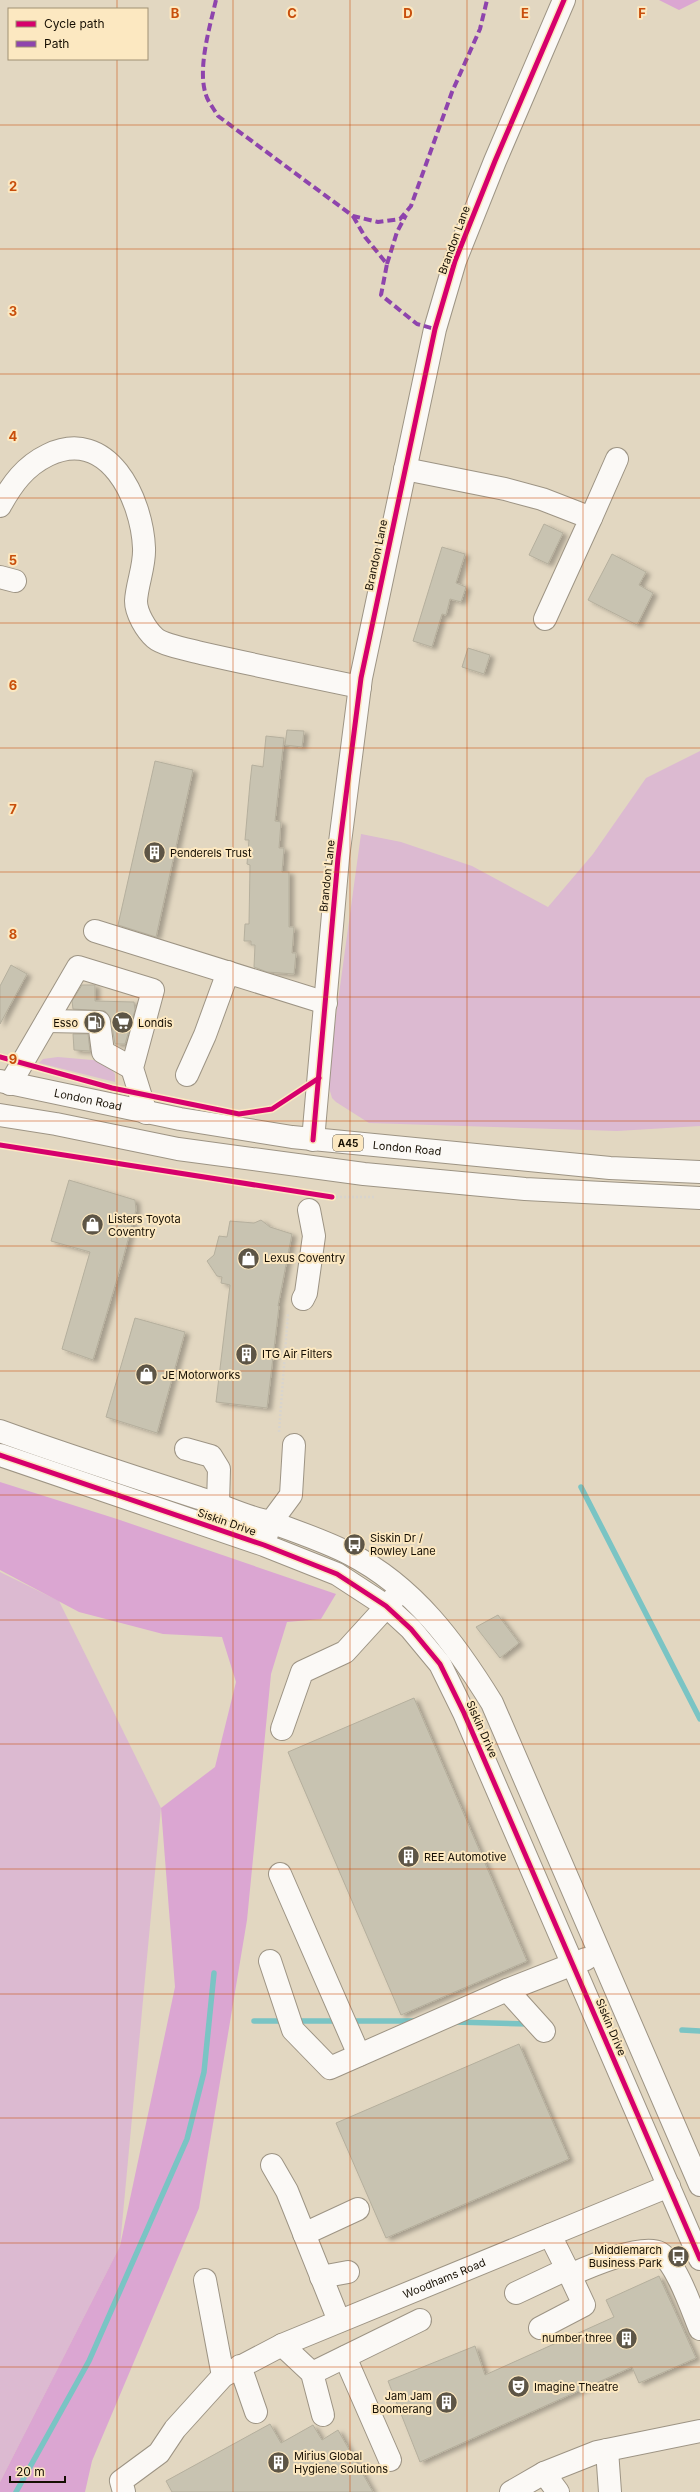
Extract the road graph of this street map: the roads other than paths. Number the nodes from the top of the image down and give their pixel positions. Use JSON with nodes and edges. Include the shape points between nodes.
{"nodes":[{"id":1,"x":564,"y":0,"type":"edge"},
{"id":2,"x":617,"y":458,"type":"dead end"},
{"id":3,"x":405,"y":469,"type":"junction"},
{"id":4,"x":0,"y":506,"type":"edge"},
{"id":5,"x":591,"y":518,"type":"junction"},
{"id":6,"x":545,"y":620,"type":"dead end"},
{"id":7,"x":360,"y":687,"type":"junction"},
{"id":8,"x":95,"y":931,"type":"dead end"},
{"id":9,"x":228,"y":972,"type":"junction"},
{"id":10,"x":326,"y":1003,"type":"junction"},
{"id":11,"x":47,"y":1021,"type":"junction"},
{"id":12,"x":132,"y":1068,"type":"junction"},
{"id":13,"x":187,"y":1075,"type":"dead end"},
{"id":14,"x":5,"y":1083,"type":"edge"},
{"id":15,"x":146,"y":1113,"type":"junction"},
{"id":16,"x":0,"y":1115,"type":"edge"},
{"id":17,"x":313,"y":1140,"type":"junction"},
{"id":18,"x":700,"y":1172,"type":"edge"},
{"id":19,"x":700,"y":1198,"type":"edge"},
{"id":20,"x":317,"y":1203,"type":"road end"},
{"id":21,"x":303,"y":1299,"type":"road end"},
{"id":22,"x":0,"y":1431,"type":"edge"},
{"id":23,"x":286,"y":1439,"type":"road end"},
{"id":24,"x":186,"y":1449,"type":"dead end"},
{"id":25,"x":0,"y":1455,"type":"edge"},
{"id":26,"x":218,"y":1504,"type":"junction"},
{"id":27,"x":271,"y":1522,"type":"junction"},
{"id":28,"x":264,"y":1545,"type":"junction"},
{"id":29,"x":402,"y":1589,"type":"junction"},
{"id":30,"x":386,"y":1606,"type":"junction"},
{"id":31,"x":282,"y":1729,"type":"dead end"},
{"id":32,"x":280,"y":1874,"type":"dead end"},
{"id":33,"x":600,"y":1954,"type":"junction"},
{"id":34,"x":270,"y":1962,"type":"dead end"},
{"id":35,"x":574,"y":1965,"type":"junction"},
{"id":36,"x":507,"y":1990,"type":"junction"},
{"id":37,"x":544,"y":2031,"type":"dead end"},
{"id":38,"x":359,"y":2055,"type":"junction"},
{"id":39,"x":272,"y":2165,"type":"dead end"},
{"id":40,"x":700,"y":2185,"type":"edge"},
{"id":41,"x":669,"y":2186,"type":"junction"},
{"id":42,"x":358,"y":2209,"type":"dead end"},
{"id":43,"x":304,"y":2234,"type":"junction"},
{"id":44,"x":550,"y":2235,"type":"junction"},
{"id":45,"x":700,"y":2259,"type":"edge"},
{"id":46,"x":348,"y":2272,"type":"dead end"},
{"id":47,"x":568,"y":2272,"type":"junction"},
{"id":48,"x":321,"y":2276,"type":"junction"},
{"id":49,"x":205,"y":2280,"type":"dead end"},
{"id":50,"x":516,"y":2293,"type":"dead end"},
{"id":51,"x":420,"y":2320,"type":"dead end"},
{"id":52,"x":339,"y":2321,"type":"junction"},
{"id":53,"x":540,"y":2328,"type":"dead end"},
{"id":54,"x":700,"y":2328,"type":"edge"},
{"id":55,"x":282,"y":2345,"type":"junction"},
{"id":56,"x":345,"y":2357,"type":"junction"},
{"id":57,"x":232,"y":2371,"type":"junction"},
{"id":58,"x":312,"y":2373,"type":"junction"},
{"id":59,"x":256,"y":2412,"type":"dead end"},
{"id":60,"x":323,"y":2415,"type":"dead end"},
{"id":61,"x":700,"y":2431,"type":"edge"},
{"id":62,"x":607,"y":2450,"type":"junction"},
{"id":63,"x":390,"y":2460,"type":"dead end"},
{"id":64,"x":544,"y":2473,"type":"junction"},
{"id":65,"x":124,"y":2492,"type":"edge"},
{"id":66,"x":511,"y":2492,"type":"edge"},
{"id":67,"x":558,"y":2492,"type":"edge"},
{"id":68,"x":610,"y":2492,"type":"edge"}],
"edges":[{"from":1,"to":3,"type":"main road","name":"Brandon Lane","via":[[455,261],[435,329]]},
{"from":2,"to":5,"type":"main road"},
{"from":3,"to":5,"type":"main road","via":[[505,488]]},
{"from":3,"to":7,"type":"main road","name":"Brandon Lane"},
{"from":4,"to":7,"type":"main road","via":[[10,488],[33,462],[56,451],[74,448],[97,454],[117,469],[141,518],[144,548],[136,602],[143,623],[156,639],[242,662]]},
{"from":5,"to":6,"type":"main road"},
{"from":7,"to":10,"type":"main road","name":"Brandon Lane","via":[[338,858]]},
{"from":8,"to":9,"type":"main road"},
{"from":9,"to":10,"type":"main road"},
{"from":9,"to":13,"type":"main road"},
{"from":10,"to":17,"type":"main road","name":"Brandon Lane"},
{"from":11,"to":12,"type":"main road","via":[[99,1022],[103,1052]]},
{"from":11,"to":12,"type":"main road","via":[[78,968],[153,990]]},
{"from":11,"to":14,"type":"main road"},
{"from":12,"to":15,"type":"main road"},
{"from":14,"to":15,"type":"main road","name":"London Road","number":"A45"},
{"from":15,"to":17,"type":"main road","name":"London Road","number":"A45"},
{"from":16,"to":19,"type":"main road","via":[[178,1149],[364,1174],[525,1189]]},
{"from":17,"to":18,"type":"main road","name":"London Road","number":"A45","via":[[610,1168]]},
{"from":20,"to":21,"type":"main road","via":[[306,1293]]},
{"from":22,"to":26,"type":"main road","name":"Siskin Drive","via":[[68,1456]]},
{"from":23,"to":27,"type":"main road","via":[[291,1495]]},
{"from":24,"to":26,"type":"main road","via":[[211,1456],[219,1469]]},
{"from":25,"to":28,"type":"main road","name":"Siskin Drive"},
{"from":26,"to":27,"type":"main road","name":"Siskin Drive"},
{"from":27,"to":28,"type":"main road"},
{"from":27,"to":29,"type":"main road","name":"Siskin Drive","via":[[350,1554]]},
{"from":28,"to":30,"type":"main road","name":"Siskin Drive","via":[[337,1574]]},
{"from":29,"to":30,"type":"main road"},
{"from":29,"to":33,"type":"main road","name":"Siskin Drive","via":[[442,1628],[492,1703]]},
{"from":30,"to":31,"type":"main road","via":[[345,1652],[302,1672]]},
{"from":30,"to":35,"type":"main road","name":"Siskin Drive","via":[[411,1629],[440,1664]]},
{"from":32,"to":38,"type":"main road"},
{"from":33,"to":35,"type":"main road"},
{"from":33,"to":40,"type":"main road","name":"Siskin Drive"},
{"from":34,"to":38,"type":"main road","via":[[293,2030],[330,2068]]},
{"from":35,"to":36,"type":"main road"},
{"from":35,"to":41,"type":"main road","name":"Siskin Drive"},
{"from":36,"to":37,"type":"main road"},
{"from":36,"to":38,"type":"main road"},
{"from":39,"to":43,"type":"main road","via":[[287,2191]]},
{"from":41,"to":44,"type":"main road","name":"Woodhams Road"},
{"from":41,"to":45,"type":"main road","name":"Siskin Drive"},
{"from":42,"to":43,"type":"main road"},
{"from":43,"to":48,"type":"main road"},
{"from":44,"to":47,"type":"main road"},
{"from":44,"to":52,"type":"main road","name":"Woodhams Road"},
{"from":46,"to":48,"type":"main road"},
{"from":47,"to":50,"type":"main road"},
{"from":47,"to":53,"type":"main road","via":[[584,2305]]},
{"from":47,"to":54,"type":"main road","via":[[640,2251],[653,2250],[661,2253],[672,2266]]},
{"from":48,"to":52,"type":"main road"},
{"from":49,"to":57,"type":"main road"},
{"from":51,"to":56,"type":"main road"},
{"from":52,"to":55,"type":"main road","name":"Woodhams Road"},
{"from":55,"to":57,"type":"main road","name":"Woodhams Road"},
{"from":55,"to":58,"type":"main road"},
{"from":56,"to":58,"type":"main road"},
{"from":56,"to":63,"type":"main road"},
{"from":57,"to":59,"type":"main road"},
{"from":57,"to":65,"type":"main road","via":[[175,2429],[159,2453],[121,2481]]},
{"from":58,"to":60,"type":"main road"},
{"from":61,"to":62,"type":"main road"},
{"from":62,"to":64,"type":"main road"},
{"from":62,"to":68,"type":"main road"},
{"from":64,"to":66,"type":"main road"},
{"from":64,"to":67,"type":"main road"}]}
